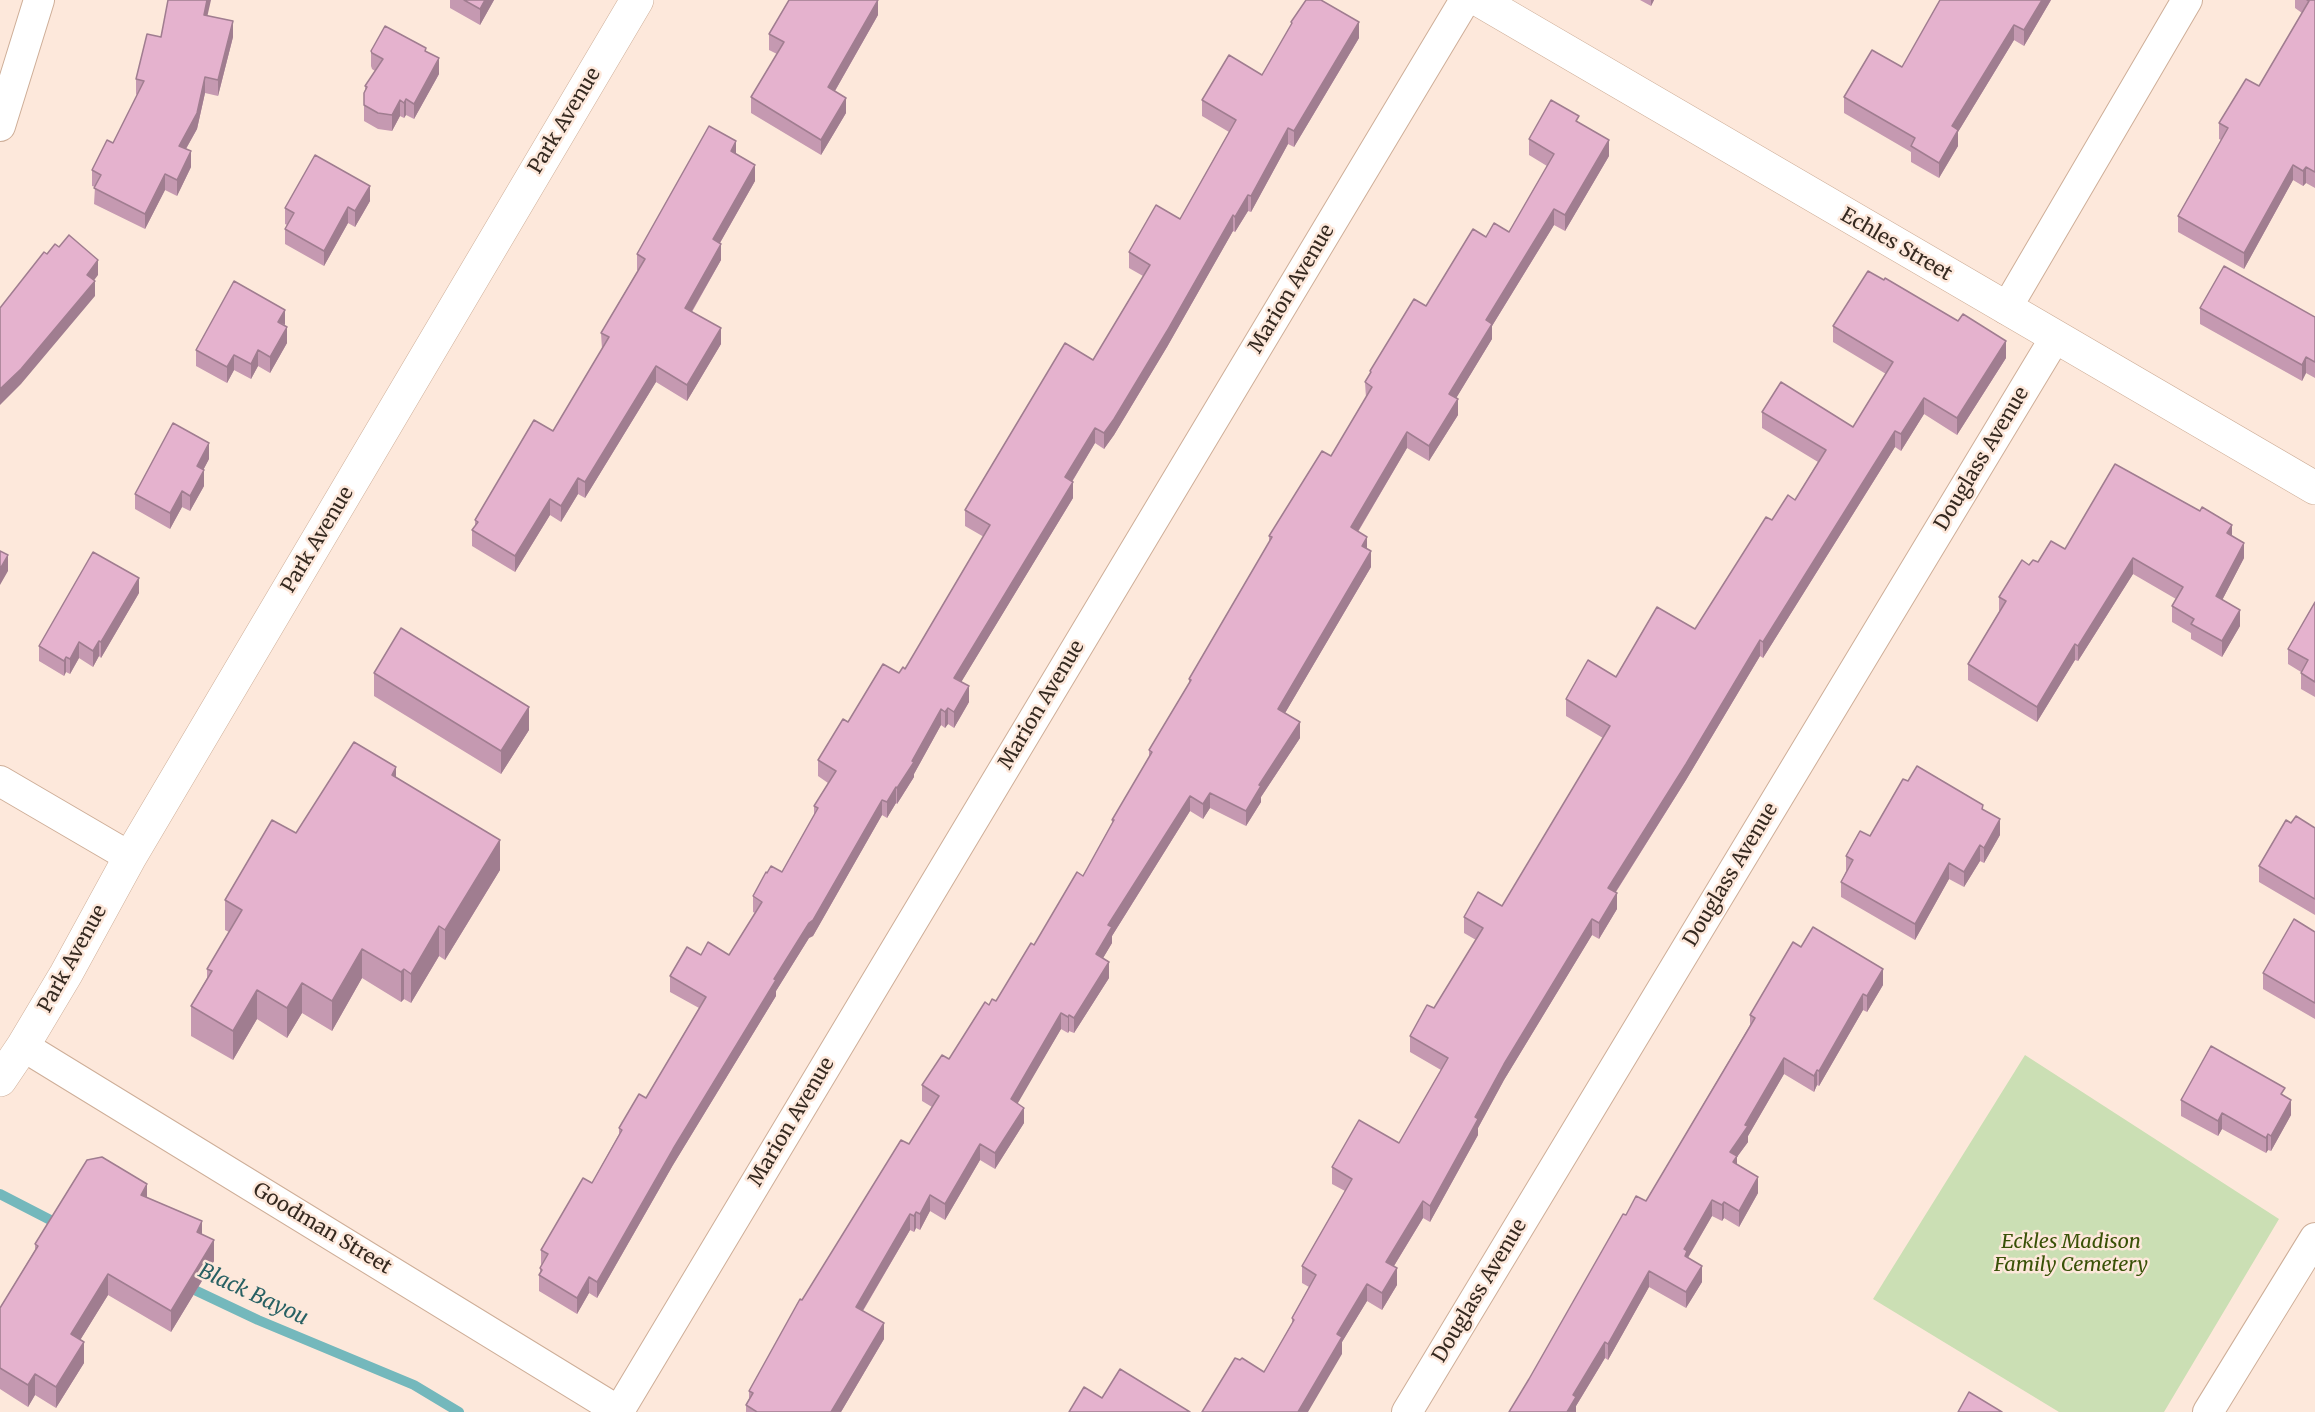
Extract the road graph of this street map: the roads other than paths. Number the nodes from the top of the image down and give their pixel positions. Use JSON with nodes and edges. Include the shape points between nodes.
{"nodes":[{"id":1,"x":39,"y":0,"type":"edge"},
{"id":2,"x":637,"y":0,"type":"edge"},
{"id":3,"x":1465,"y":0,"type":"edge"},
{"id":4,"x":1479,"y":0,"type":"edge"},
{"id":5,"x":2187,"y":0,"type":"edge"},
{"id":6,"x":0,"y":126,"type":"edge"},
{"id":7,"x":2006,"y":309,"type":"junction"},
{"id":8,"x":2055,"y":338,"type":"junction"},
{"id":9,"x":2314,"y":486,"type":"edge"},
{"id":10,"x":0,"y":781,"type":"edge"},
{"id":11,"x":130,"y":857,"type":"junction"},
{"id":12,"x":23,"y":1046,"type":"junction"},
{"id":13,"x":0,"y":1080,"type":"edge"},
{"id":14,"x":2315,"y":1238,"type":"edge"},
{"id":15,"x":620,"y":1411,"type":"edge"},
{"id":16,"x":1407,"y":1412,"type":"edge"},
{"id":17,"x":2208,"y":1412,"type":"edge"}],
"edges":[{"from":1,"to":6,"type":"street"},
{"from":2,"to":11,"type":"main road","name":"Park Avenue"},
{"from":3,"to":15,"type":"street","name":"Marion Avenue"},
{"from":4,"to":7,"type":"main road","name":"Echles Street"},
{"from":5,"to":7,"type":"street"},
{"from":7,"to":8,"type":"main road","name":"Echles Street"},
{"from":8,"to":9,"type":"main road","name":"Echles Street"},
{"from":8,"to":16,"type":"street","name":"Douglass Avenue"},
{"from":10,"to":11,"type":"street"},
{"from":11,"to":12,"type":"main road","name":"Park Avenue"},
{"from":12,"to":13,"type":"main road","name":"Park Avenue"},
{"from":12,"to":15,"type":"street","name":"Goodman Street"},
{"from":14,"to":17,"type":"street"}]}
